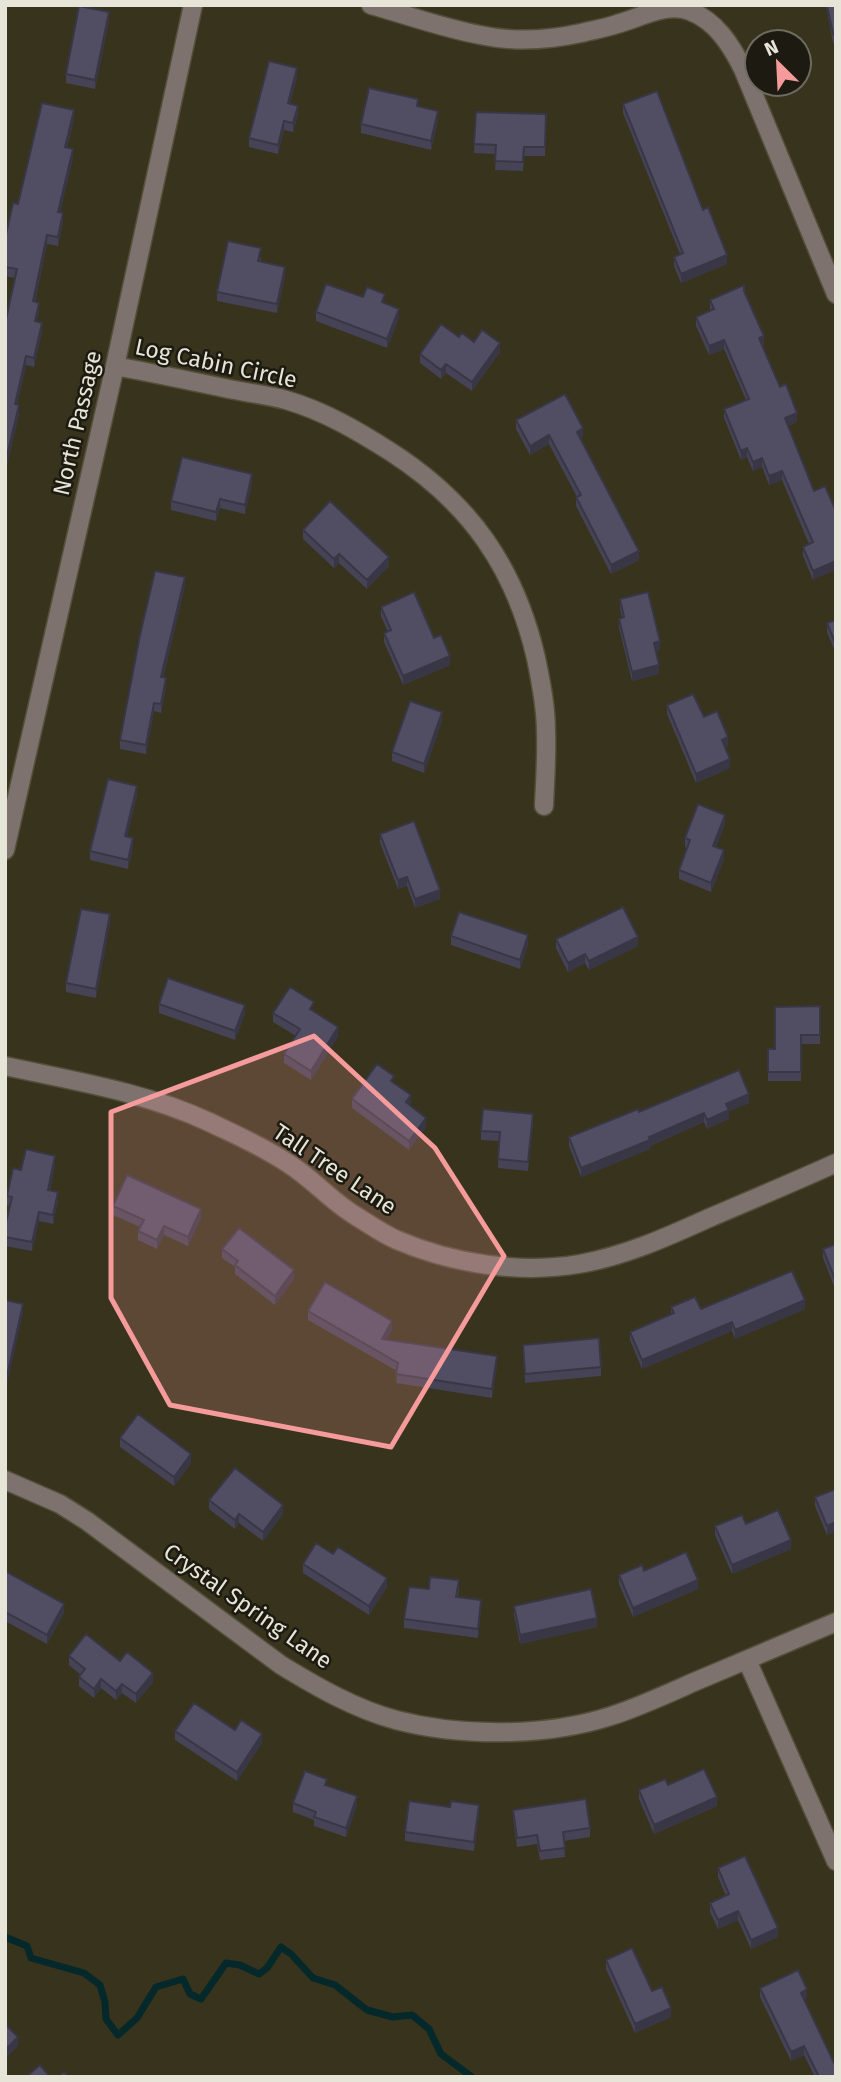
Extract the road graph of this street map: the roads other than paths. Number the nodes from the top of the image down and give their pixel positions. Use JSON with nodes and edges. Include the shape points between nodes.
{"nodes":[{"id":1,"x":193,"y":5,"type":"edge"},
{"id":2,"x":371,"y":5,"type":"edge"},
{"id":3,"x":836,"y":294,"type":"edge"},
{"id":4,"x":115,"y":366,"type":"junction"},
{"id":5,"x":544,"y":806,"type":"dead end"},
{"id":6,"x":5,"y":850,"type":"edge"},
{"id":7,"x":5,"y":1066,"type":"edge"},
{"id":8,"x":836,"y":1163,"type":"edge"},
{"id":9,"x":5,"y":1480,"type":"edge"},
{"id":10,"x":836,"y":1622,"type":"edge"},
{"id":11,"x":747,"y":1660,"type":"junction"},
{"id":12,"x":836,"y":1861,"type":"edge"}],
"edges":[{"from":1,"to":4,"type":"street","name":"North Passage"},
{"from":2,"to":3,"type":"street","via":[[481,36],[516,39],[578,34],[660,10],[690,11],[717,28],[732,46]]},
{"from":4,"to":5,"type":"street","name":"Log Cabin Circle","via":[[286,400],[362,433],[440,489],[499,558],[530,632],[547,730]]},
{"from":4,"to":6,"type":"street","name":"North Passage"},
{"from":7,"to":8,"type":"street","name":"Tall Tree Lane","via":[[163,1103],[289,1164],[353,1214],[397,1240],[493,1265],[545,1267],[608,1258]]},
{"from":9,"to":11,"type":"street","name":"Crystal Spring Lane","via":[[87,1521],[293,1672],[356,1705],[395,1719],[485,1732],[568,1726],[609,1717]]},
{"from":10,"to":11,"type":"street","name":"Crystal Spring Lane"},
{"from":11,"to":12,"type":"street"}]}
